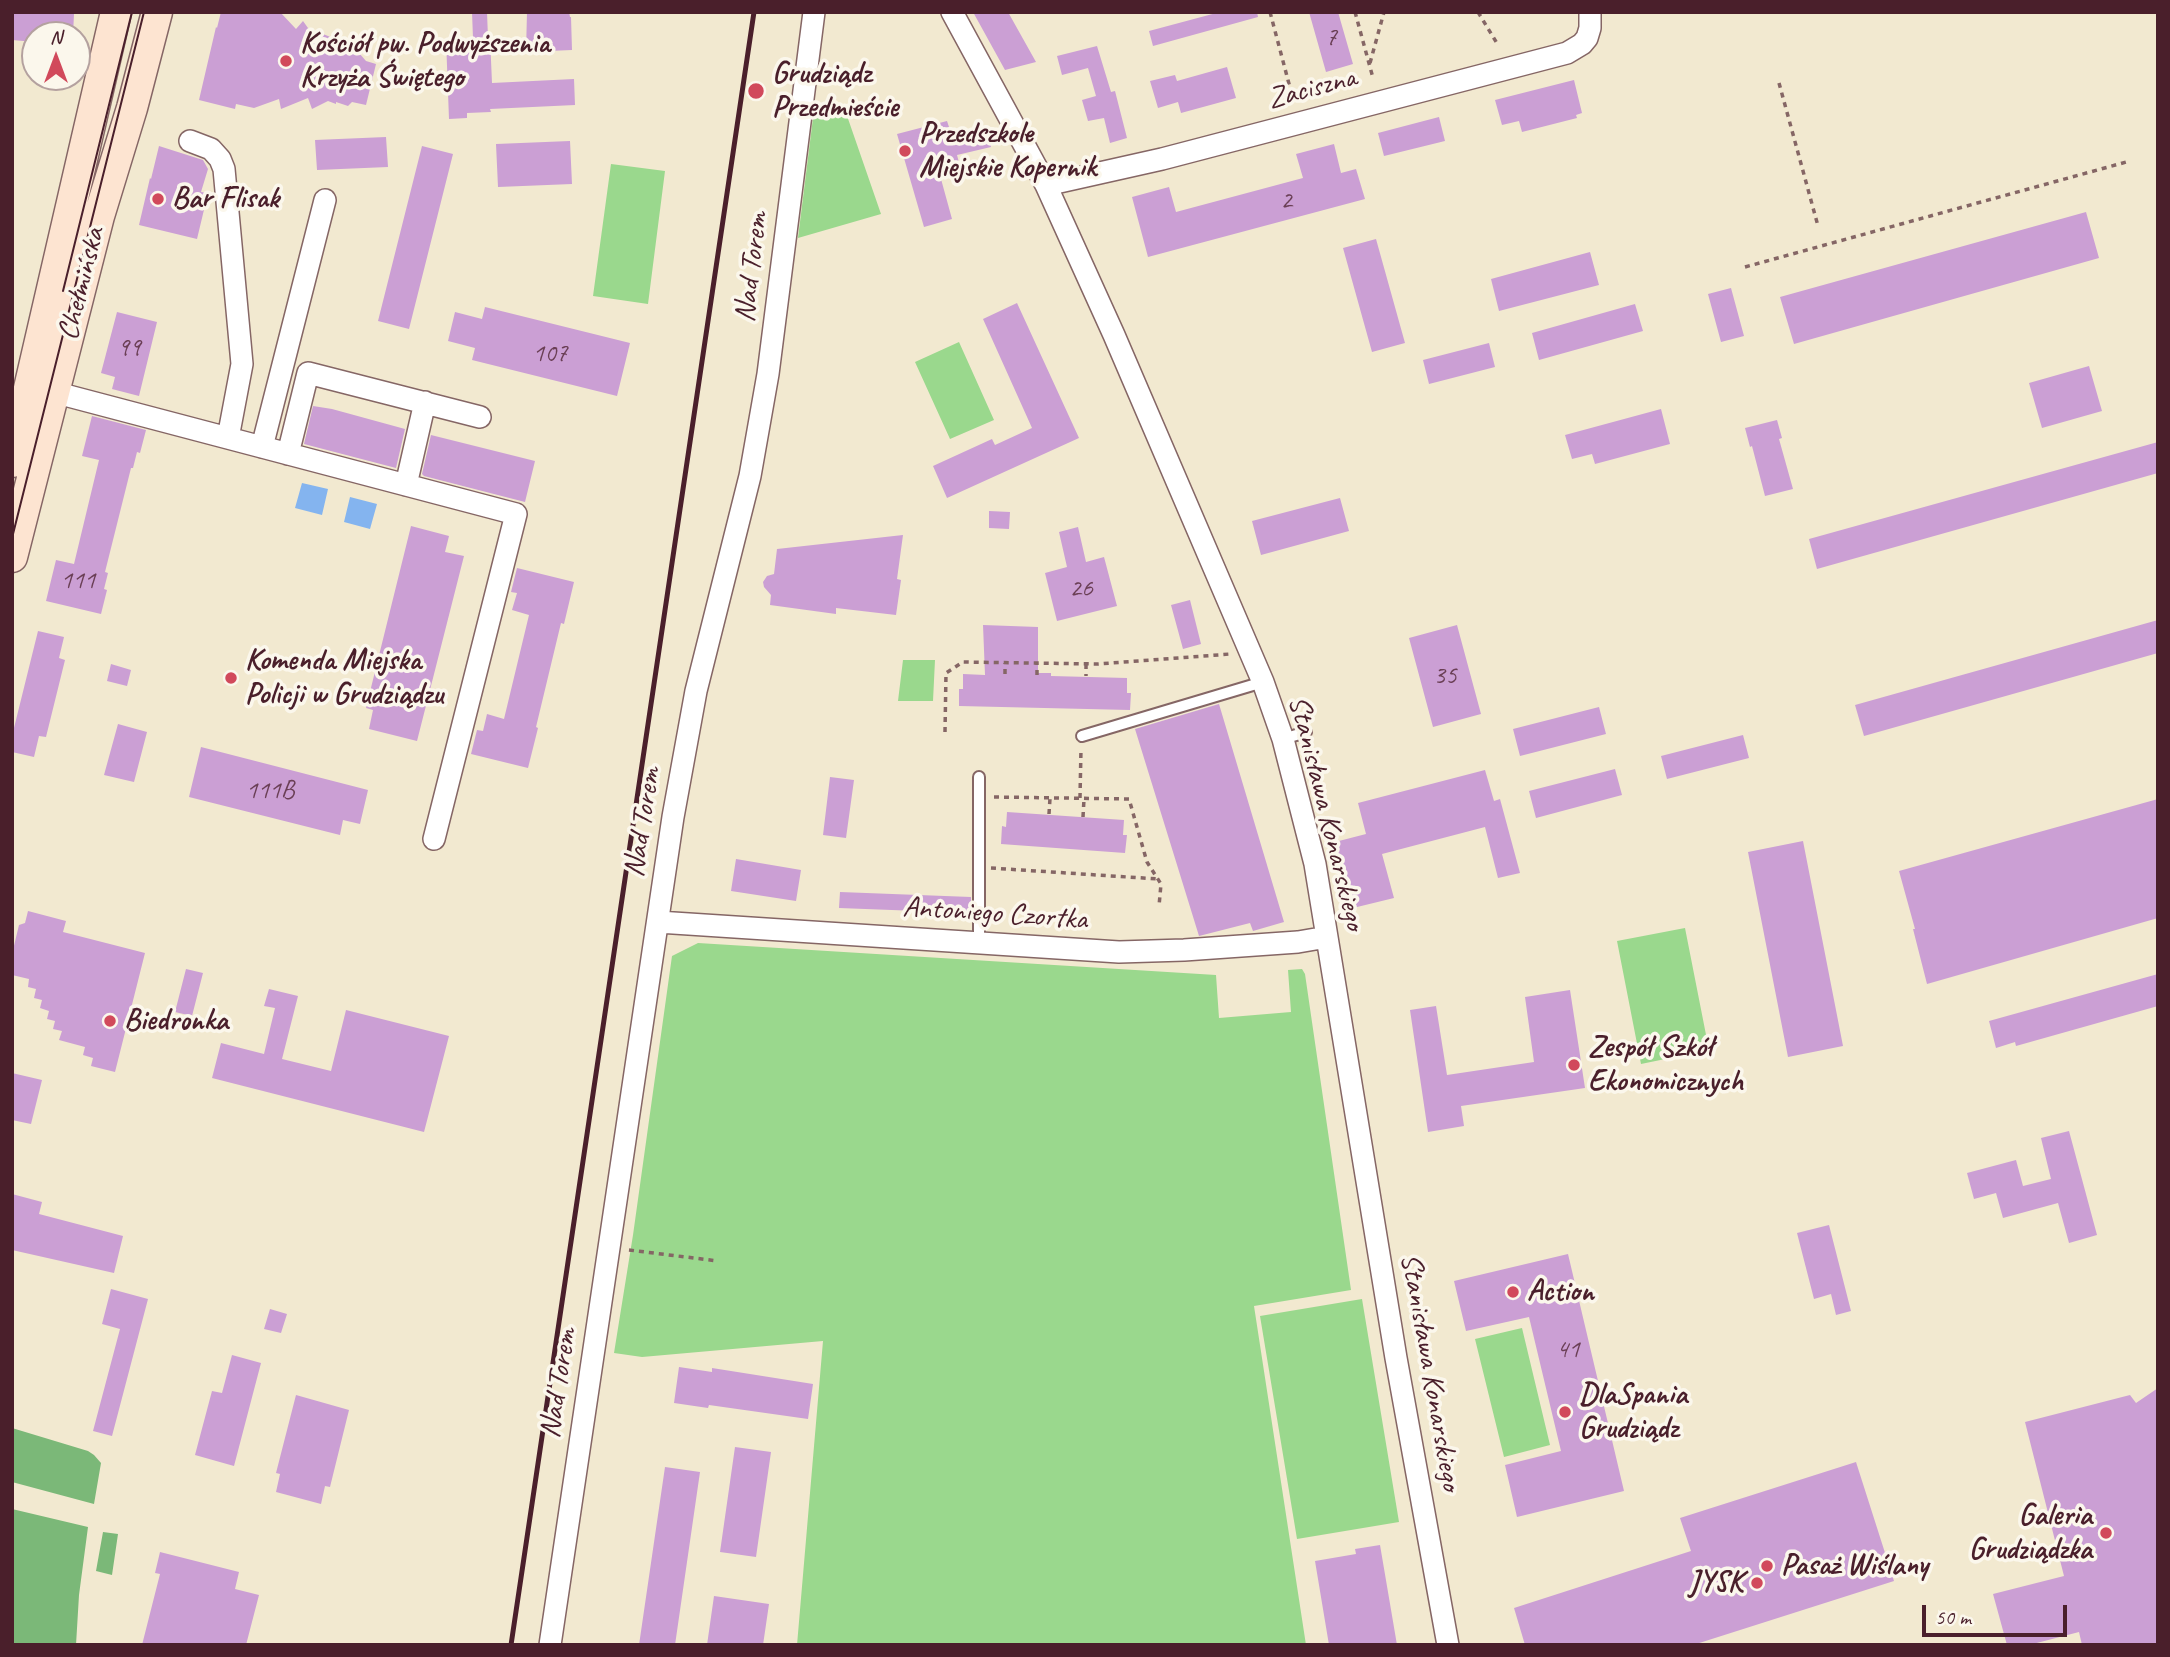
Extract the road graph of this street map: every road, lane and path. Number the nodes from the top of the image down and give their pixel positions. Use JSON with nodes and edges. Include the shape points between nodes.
{"nodes":[{"id":1,"x":116,"y":12,"type":"edge"},
{"id":2,"x":157,"y":12,"type":"edge"},
{"id":3,"x":814,"y":12,"type":"edge"},
{"id":4,"x":952,"y":12,"type":"edge"},
{"id":5,"x":1270,"y":12,"type":"edge"},
{"id":6,"x":1355,"y":12,"type":"edge"},
{"id":7,"x":1384,"y":12,"type":"edge"},
{"id":8,"x":1478,"y":12,"type":"edge"},
{"id":9,"x":1590,"y":12,"type":"edge"},
{"id":10,"x":1498,"y":45,"type":"dead end"},
{"id":11,"x":1369,"y":65,"type":"junction"},
{"id":12,"x":1373,"y":78,"type":"dead end"},
{"id":13,"x":1779,"y":83,"type":"dead end"},
{"id":14,"x":1293,"y":99,"type":"dead end"},
{"id":15,"x":190,"y":141,"type":"dead end"},
{"id":16,"x":2130,"y":161,"type":"dead end"},
{"id":17,"x":1046,"y":185,"type":"junction"},
{"id":18,"x":325,"y":200,"type":"dead end"},
{"id":19,"x":1818,"y":226,"type":"dead end"},
{"id":20,"x":1745,"y":267,"type":"dead end"},
{"id":21,"x":43,"y":389,"type":"junction"},
{"id":22,"x":425,"y":402,"type":"junction"},
{"id":23,"x":480,"y":416,"type":"dead end"},
{"id":24,"x":228,"y":438,"type":"junction"},
{"id":25,"x":262,"y":447,"type":"junction"},
{"id":26,"x":288,"y":454,"type":"junction"},
{"id":27,"x":12,"y":462,"type":"edge"},
{"id":28,"x":406,"y":485,"type":"junction"},
{"id":29,"x":14,"y":539,"type":"edge"},
{"id":30,"x":1230,"y":654,"type":"dead end"},
{"id":31,"x":1005,"y":663,"type":"junction"},
{"id":32,"x":1037,"y":663,"type":"junction"},
{"id":33,"x":1086,"y":664,"type":"junction"},
{"id":34,"x":1005,"y":674,"type":"dead end"},
{"id":35,"x":1037,"y":675,"type":"dead end"},
{"id":36,"x":1086,"y":676,"type":"dead end"},
{"id":37,"x":1263,"y":682,"type":"junction"},
{"id":38,"x":945,"y":732,"type":"dead end"},
{"id":39,"x":1306,"y":732,"type":"dead end"},
{"id":40,"x":1082,"y":736,"type":"joint"},
{"id":41,"x":1283,"y":739,"type":"junction"},
{"id":42,"x":979,"y":777,"type":"dead end"},
{"id":43,"x":989,"y":797,"type":"dead end"},
{"id":44,"x":1050,"y":798,"type":"junction"},
{"id":45,"x":1082,"y":798,"type":"junction"},
{"id":46,"x":1049,"y":814,"type":"dead end"},
{"id":47,"x":1083,"y":817,"type":"dead end"},
{"id":48,"x":434,"y":839,"type":"dead end"},
{"id":49,"x":989,"y":867,"type":"dead end"},
{"id":50,"x":1158,"y":879,"type":"junction"},
{"id":51,"x":1159,"y":906,"type":"dead end"},
{"id":52,"x":658,"y":922,"type":"junction"},
{"id":53,"x":1327,"y":937,"type":"junction"},
{"id":54,"x":979,"y":944,"type":"junction"},
{"id":55,"x":609,"y":1249,"type":"junction"},
{"id":56,"x":718,"y":1261,"type":"dead end"},
{"id":57,"x":550,"y":1645,"type":"edge"},
{"id":58,"x":1448,"y":1645,"type":"edge"}],
"edges":[{"from":1,"to":21,"type":"main road","name":"Chełmińska"},
{"from":2,"to":21,"type":"main road","name":"Chełmińska","via":[[132,108]]},
{"from":3,"to":52,"type":"street","name":"Nad Torem","via":[[768,374],[750,476],[696,691]]},
{"from":4,"to":17,"type":"street","name":"Stanisława Konarskiego"},
{"from":5,"to":14,"type":"path"},
{"from":6,"to":11,"type":"path"},
{"from":7,"to":11,"type":"path"},
{"from":8,"to":10,"type":"path"},
{"from":9,"to":17,"type":"street","name":"Zaciszna","via":[[1587,38],[1576,49],[1554,57]]},
{"from":11,"to":12,"type":"path"},
{"from":13,"to":19,"type":"path"},
{"from":15,"to":24,"type":"street","via":[[211,149],[224,169],[242,364]]},
{"from":16,"to":20,"type":"path"},
{"from":17,"to":37,"type":"street","name":"Stanisława Konarskiego"},
{"from":18,"to":25,"type":"street"},
{"from":21,"to":24,"type":"street"},
{"from":21,"to":27,"type":"main road","name":"Chełmińska"},
{"from":21,"to":29,"type":"main road","name":"Chełmińska"},
{"from":22,"to":23,"type":"street"},
{"from":22,"to":26,"type":"street","via":[[308,373]]},
{"from":22,"to":28,"type":"street"},
{"from":24,"to":25,"type":"street"},
{"from":25,"to":26,"type":"street"},
{"from":26,"to":28,"type":"street"},
{"from":28,"to":48,"type":"street","via":[[516,514]]},
{"from":30,"to":33,"type":"path"},
{"from":31,"to":32,"type":"path"},
{"from":31,"to":34,"type":"path"},
{"from":31,"to":38,"type":"path","via":[[963,662],[946,674]]},
{"from":32,"to":33,"type":"path"},
{"from":32,"to":35,"type":"path"},
{"from":33,"to":36,"type":"path"},
{"from":37,"to":40,"type":"lane"},
{"from":37,"to":41,"type":"street","name":"Stanisława Konarskiego"},
{"from":39,"to":41,"type":"lane"},
{"from":40,"to":45,"type":"path"},
{"from":41,"to":53,"type":"street","name":"Stanisława Konarskiego","via":[[1315,864]]},
{"from":42,"to":54,"type":"lane"},
{"from":43,"to":44,"type":"path"},
{"from":44,"to":45,"type":"path"},
{"from":44,"to":46,"type":"path"},
{"from":45,"to":47,"type":"path"},
{"from":45,"to":50,"type":"path","via":[[1129,799],[1147,862]]},
{"from":49,"to":50,"type":"path"},
{"from":50,"to":51,"type":"path"},
{"from":52,"to":54,"type":"street","name":"Antoniego Czortka"},
{"from":52,"to":55,"type":"street","name":"Nad Torem"},
{"from":53,"to":54,"type":"street","name":"Antoniego Czortka","via":[[1119,952]]},
{"from":53,"to":58,"type":"street","name":"Stanisława Konarskiego"},
{"from":55,"to":56,"type":"path"},
{"from":55,"to":57,"type":"street","name":"Nad Torem"}]}
